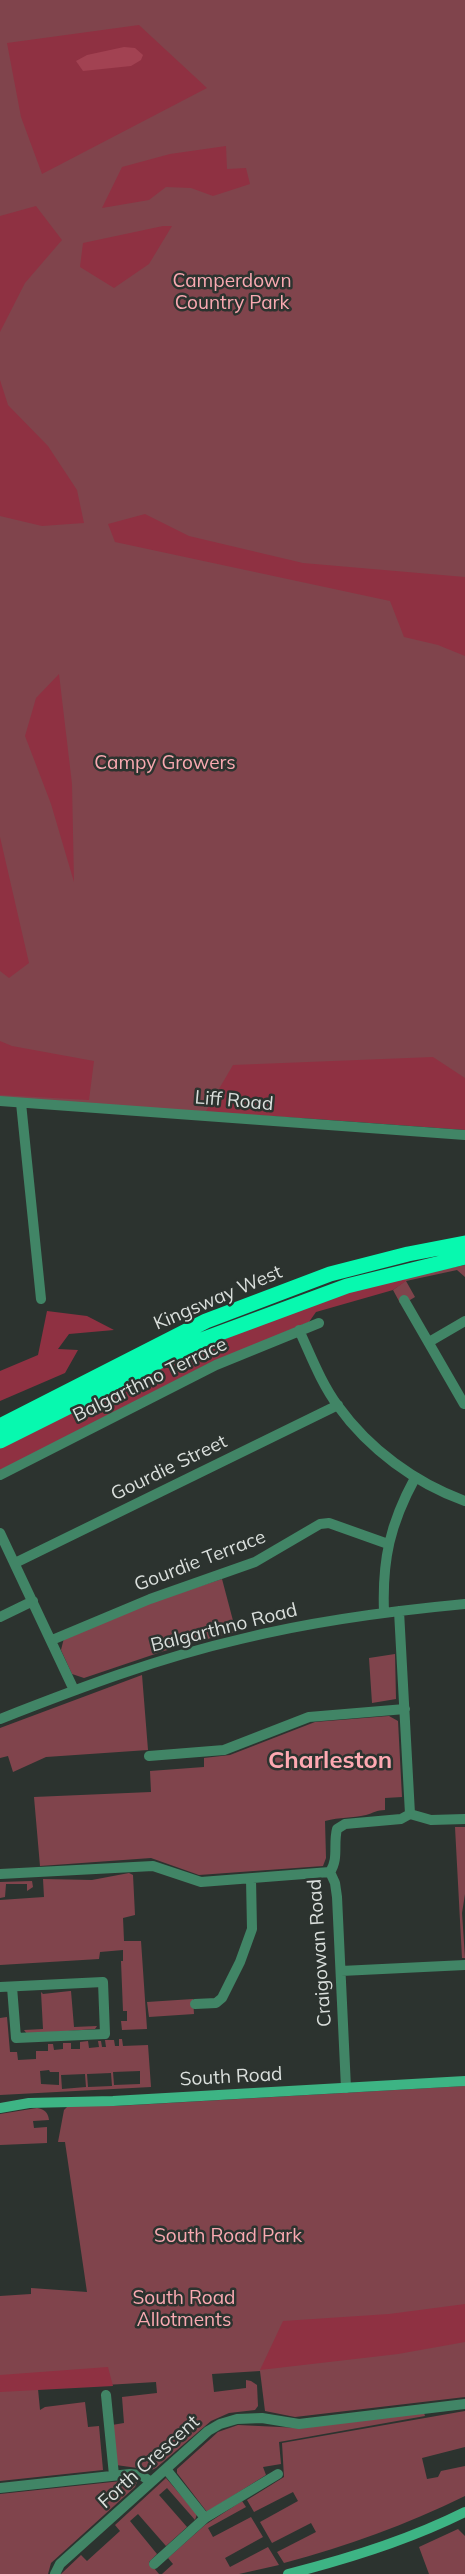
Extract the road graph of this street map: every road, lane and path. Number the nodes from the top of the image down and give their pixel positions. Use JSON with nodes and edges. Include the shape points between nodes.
{"nodes":[{"id":1,"x":0,"y":1101,"type":"edge"},
{"id":2,"x":21,"y":1103,"type":"junction"},
{"id":3,"x":465,"y":1135,"type":"edge"},
{"id":4,"x":465,"y":1243,"type":"edge"},
{"id":5,"x":465,"y":1257,"type":"edge"},
{"id":6,"x":42,"y":1299,"type":"dead end"},
{"id":7,"x":404,"y":1300,"type":"dead end"},
{"id":8,"x":465,"y":1321,"type":"edge"},
{"id":9,"x":319,"y":1323,"type":"dead end"},
{"id":10,"x":299,"y":1330,"type":"junction"},
{"id":11,"x":429,"y":1342,"type":"junction"},
{"id":12,"x":464,"y":1404,"type":"dead end"},
{"id":13,"x":338,"y":1406,"type":"junction"},
{"id":14,"x":0,"y":1426,"type":"edge"},
{"id":15,"x":0,"y":1441,"type":"edge"},
{"id":16,"x":0,"y":1475,"type":"edge"},
{"id":17,"x":415,"y":1478,"type":"junction"},
{"id":18,"x":465,"y":1501,"type":"edge"},
{"id":19,"x":0,"y":1533,"type":"edge"},
{"id":20,"x":388,"y":1544,"type":"junction"},
{"id":21,"x":15,"y":1563,"type":"junction"},
{"id":22,"x":33,"y":1601,"type":"junction"},
{"id":23,"x":465,"y":1604,"type":"edge"},
{"id":24,"x":399,"y":1611,"type":"junction"},
{"id":25,"x":384,"y":1612,"type":"junction"},
{"id":26,"x":0,"y":1617,"type":"edge"},
{"id":27,"x":52,"y":1640,"type":"junction"},
{"id":28,"x":74,"y":1690,"type":"junction"},
{"id":29,"x":405,"y":1709,"type":"junction"},
{"id":30,"x":0,"y":1719,"type":"edge"},
{"id":31,"x":149,"y":1756,"type":"dead end"},
{"id":32,"x":410,"y":1814,"type":"junction"},
{"id":33,"x":465,"y":1819,"type":"edge"},
{"id":34,"x":330,"y":1872,"type":"junction"},
{"id":35,"x":0,"y":1874,"type":"edge"},
{"id":36,"x":251,"y":1879,"type":"junction"},
{"id":37,"x":465,"y":1965,"type":"edge"},
{"id":38,"x":341,"y":1971,"type":"junction"},
{"id":39,"x":12,"y":1987,"type":"junction"},
{"id":40,"x":0,"y":1988,"type":"edge"},
{"id":41,"x":195,"y":2004,"type":"dead end"},
{"id":42,"x":465,"y":2081,"type":"edge"},
{"id":43,"x":346,"y":2088,"type":"junction"},
{"id":44,"x":0,"y":2108,"type":"edge"},
{"id":45,"x":106,"y":2396,"type":"dead end"},
{"id":46,"x":465,"y":2404,"type":"edge"},
{"id":47,"x":166,"y":2469,"type":"junction"},
{"id":48,"x":278,"y":2474,"type":"dead end"},
{"id":49,"x":114,"y":2476,"type":"junction"},
{"id":50,"x":151,"y":2482,"type":"junction"},
{"id":51,"x":0,"y":2488,"type":"edge"},
{"id":52,"x":463,"y":2516,"type":"edge"},
{"id":53,"x":205,"y":2518,"type":"junction"},
{"id":54,"x":154,"y":2564,"type":"dead end"},
{"id":55,"x":55,"y":2574,"type":"edge"},
{"id":56,"x":288,"y":2574,"type":"edge"}],
"edges":[{"from":1,"to":2,"type":"street","name":"Liff Road"},
{"from":2,"to":3,"type":"street","name":"Liff Road"},
{"from":2,"to":6,"type":"street"},
{"from":4,"to":14,"type":"highway","name":"Kingsway West","via":[[330,1274],[206,1321]]},
{"from":5,"to":15,"type":"highway","name":"Kingsway West","via":[[347,1286],[204,1339]]},
{"from":7,"to":11,"type":"street"},
{"from":8,"to":11,"type":"street"},
{"from":9,"to":10,"type":"street","name":"Balgarthno Terrace"},
{"from":10,"to":13,"type":"street"},
{"from":10,"to":16,"type":"street","name":"Balgarthno Terrace","via":[[216,1365]]},
{"from":11,"to":12,"type":"street"},
{"from":13,"to":17,"type":"street","via":[[381,1451]]},
{"from":13,"to":21,"type":"street","name":"Gourdie Street"},
{"from":17,"to":18,"type":"street"},
{"from":17,"to":20,"type":"street","via":[[400,1504]]},
{"from":19,"to":21,"type":"street"},
{"from":20,"to":25,"type":"street"},
{"from":20,"to":27,"type":"street","name":"Gourdie Terrace","via":[[329,1524],[320,1524],[254,1562],[150,1599]]},
{"from":21,"to":22,"type":"street"},
{"from":22,"to":26,"type":"street"},
{"from":22,"to":27,"type":"street"},
{"from":23,"to":24,"type":"street","name":"Balgarthno Road"},
{"from":24,"to":25,"type":"street","name":"Balgarthno Road"},
{"from":24,"to":29,"type":"street"},
{"from":25,"to":28,"type":"street","name":"Balgarthno Road","via":[[239,1639],[139,1667]]},
{"from":27,"to":28,"type":"street"},
{"from":28,"to":30,"type":"street","name":"Balgarthno Road"},
{"from":29,"to":31,"type":"street","via":[[309,1717],[224,1750]]},
{"from":29,"to":32,"type":"street"},
{"from":32,"to":33,"type":"street","name":"Craigowan Road","via":[[431,1820]]},
{"from":32,"to":34,"type":"street","name":"Craigowan Road","via":[[401,1819],[345,1824],[337,1829],[335,1864]]},
{"from":34,"to":36,"type":"street"},
{"from":34,"to":38,"type":"street","name":"Craigowan Road","via":[[337,1897]]},
{"from":35,"to":36,"type":"street","via":[[134,1865],[166,1868],[201,1882]]},
{"from":36,"to":41,"type":"street","via":[[252,1929],[240,1962],[222,1998],[216,2003]]},
{"from":37,"to":38,"type":"street"},
{"from":38,"to":43,"type":"street","name":"Craigowan Road"},
{"from":39,"to":39,"type":"street","via":[[103,1982],[105,2034],[16,2038]]},
{"from":39,"to":40,"type":"street"},
{"from":42,"to":43,"type":"street","name":"South Road"},
{"from":43,"to":44,"type":"street","name":"South Road","via":[[29,2103]]},
{"from":45,"to":49,"type":"street"},
{"from":46,"to":47,"type":"street","name":"Forth Crescent","via":[[299,2424],[262,2418],[237,2420],[208,2431]]},
{"from":47,"to":50,"type":"street","name":"Forth Crescent"},
{"from":47,"to":53,"type":"street"},
{"from":48,"to":53,"type":"street"},
{"from":49,"to":50,"type":"street","via":[[141,2476]]},
{"from":49,"to":51,"type":"street"},
{"from":50,"to":55,"type":"street","name":"Forth Crescent","via":[[60,2564]]},
{"from":52,"to":56,"type":"street","via":[[405,2539]]},
{"from":53,"to":54,"type":"street"}]}
